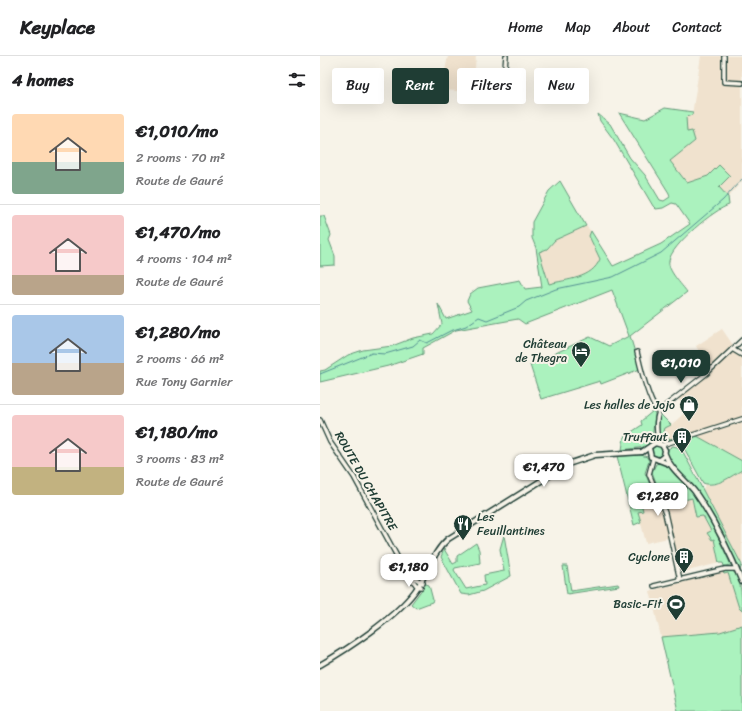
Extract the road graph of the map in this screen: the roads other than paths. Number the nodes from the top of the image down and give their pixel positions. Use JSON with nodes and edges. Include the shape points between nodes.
{"nodes":[{"id":1,"x":506,"y":56,"type":"edge"},
{"id":2,"x":724,"y":56,"type":"edge"},
{"id":3,"x":505,"y":68,"type":"edge"},
{"id":4,"x":742,"y":83,"type":"edge"},
{"id":5,"x":742,"y":340,"type":"edge"},
{"id":6,"x":732,"y":349,"type":"junction"},
{"id":7,"x":637,"y":352,"type":"dead end"},
{"id":8,"x":742,"y":355,"type":"edge"},
{"id":9,"x":659,"y":412,"type":"junction"},
{"id":10,"x":742,"y":419,"type":"edge"},
{"id":11,"x":320,"y":420,"type":"edge"},
{"id":12,"x":657,"y":432,"type":"junction"},
{"id":13,"x":672,"y":443,"type":"junction"},
{"id":14,"x":653,"y":444,"type":"junction"},
{"id":15,"x":661,"y":444,"type":"junction"},
{"id":16,"x":649,"y":448,"type":"junction"},
{"id":17,"x":637,"y":452,"type":"junction"},
{"id":18,"x":665,"y":453,"type":"junction"},
{"id":19,"x":651,"y":457,"type":"junction"},
{"id":20,"x":659,"y":460,"type":"junction"},
{"id":21,"x":670,"y":464,"type":"junction"},
{"id":22,"x":736,"y":569,"type":"junction"},
{"id":23,"x":407,"y":573,"type":"junction"},
{"id":24,"x":680,"y":580,"type":"junction"},
{"id":25,"x":742,"y":582,"type":"edge"},
{"id":26,"x":421,"y":584,"type":"junction"},
{"id":27,"x":654,"y":586,"type":"dead end"},
{"id":28,"x":320,"y":665,"type":"edge"}],
"edges":[{"from":1,"to":3,"type":"street"},
{"from":2,"to":4,"type":"street","via":[[724,82]]},
{"from":5,"to":6,"type":"street"},
{"from":6,"to":8,"type":"street"},
{"from":6,"to":9,"type":"street"},
{"from":7,"to":9,"type":"street","via":[[655,409]]},
{"from":9,"to":12,"type":"street"},
{"from":10,"to":13,"type":"street"},
{"from":11,"to":23,"type":"street","name":"ROUTE DU CHAPITRE","via":[[330,442],[354,477]]},
{"from":12,"to":14,"type":"street"},
{"from":12,"to":15,"type":"street"},
{"from":13,"to":15,"type":"street"},
{"from":13,"to":18,"type":"street"},
{"from":14,"to":15,"type":"street"},
{"from":14,"to":16,"type":"street"},
{"from":15,"to":18,"type":"street"},
{"from":16,"to":17,"type":"street"},
{"from":16,"to":19,"type":"street"},
{"from":17,"to":19,"type":"street"},
{"from":17,"to":26,"type":"street","via":[[595,455],[572,463],[454,535],[440,548]]},
{"from":18,"to":20,"type":"street"},
{"from":18,"to":21,"type":"street"},
{"from":19,"to":20,"type":"street"},
{"from":19,"to":24,"type":"street","via":[[649,474],[664,513]]},
{"from":20,"to":21,"type":"street"},
{"from":21,"to":22,"type":"street","via":[[696,494]]},
{"from":22,"to":24,"type":"street","via":[[729,568]]},
{"from":22,"to":25,"type":"street"},
{"from":23,"to":26,"type":"street","name":"ROUTE DU CHAPITRE"},
{"from":23,"to":26,"type":"street"},
{"from":24,"to":27,"type":"street"},
{"from":26,"to":28,"type":"street","via":[[408,600],[380,624],[356,643]]}]}
